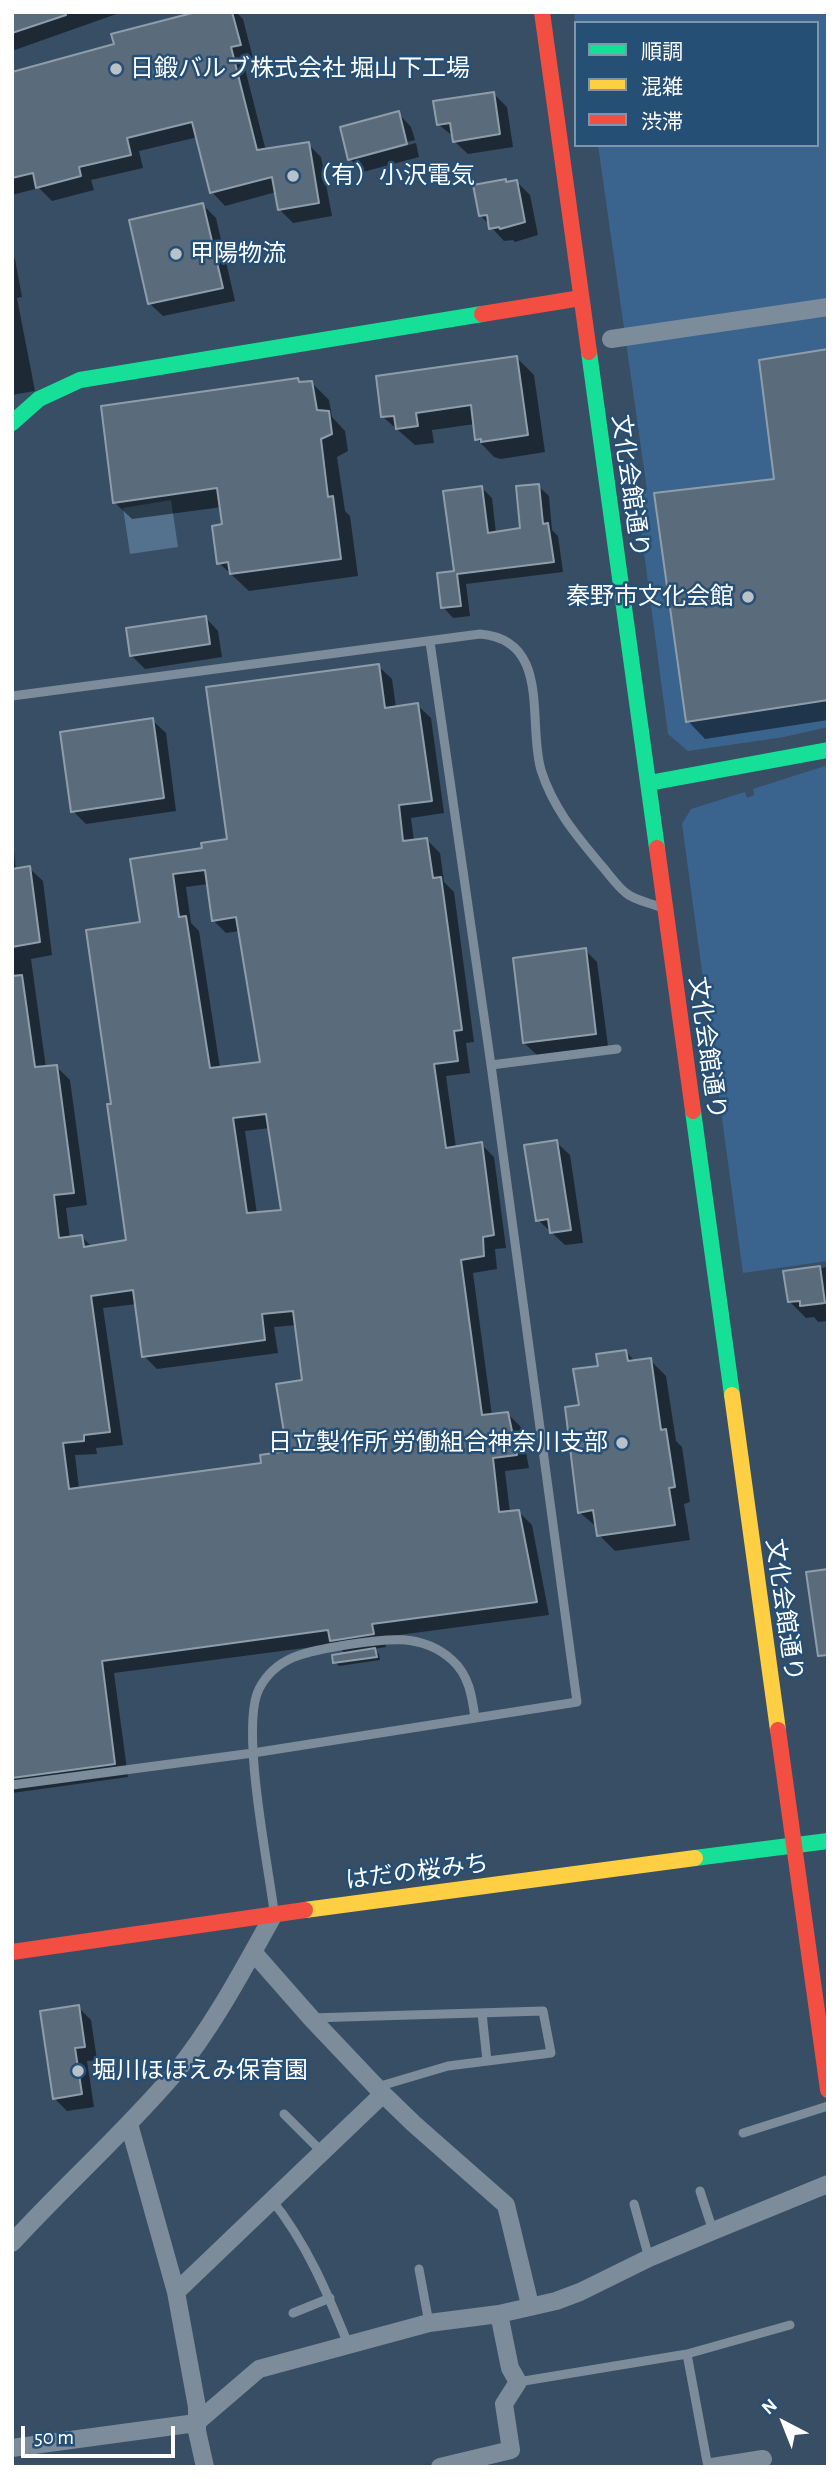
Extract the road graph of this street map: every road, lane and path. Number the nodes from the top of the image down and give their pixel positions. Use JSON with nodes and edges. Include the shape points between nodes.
{"nodes":[{"id":1,"x":542,"y":12,"type":"edge"},
{"id":2,"x":581,"y":298,"type":"junction"},
{"id":3,"x":828,"y":307,"type":"edge"},
{"id":4,"x":611,"y":339,"type":"dead end"},
{"id":5,"x":12,"y":423,"type":"edge"},
{"id":6,"x":430,"y":642,"type":"junction"},
{"id":7,"x":12,"y":696,"type":"edge"},
{"id":8,"x":828,"y":750,"type":"edge"},
{"id":9,"x":649,"y":783,"type":"junction"},
{"id":10,"x":665,"y":909,"type":"junction"},
{"id":11,"x":617,"y":1049,"type":"dead end"},
{"id":12,"x":491,"y":1065,"type":"junction"},
{"id":13,"x":475,"y":1718,"type":"junction"},
{"id":14,"x":253,"y":1753,"type":"junction"},
{"id":15,"x":12,"y":1785,"type":"edge"},
{"id":16,"x":828,"y":1841,"type":"edge"},
{"id":17,"x":793,"y":1846,"type":"junction"},
{"id":18,"x":274,"y":1914,"type":"junction"},
{"id":19,"x":12,"y":1952,"type":"edge"},
{"id":20,"x":253,"y":1952,"type":"junction"},
{"id":21,"x":482,"y":2012,"type":"junction"},
{"id":22,"x":311,"y":2018,"type":"junction"},
{"id":23,"x":487,"y":2061,"type":"junction"},
{"id":24,"x":828,"y":2090,"type":"edge"},
{"id":25,"x":380,"y":2091,"type":"junction"},
{"id":26,"x":828,"y":2106,"type":"edge"},
{"id":27,"x":284,"y":2114,"type":"dead end"},
{"id":28,"x":129,"y":2124,"type":"junction"},
{"id":29,"x":743,"y":2133,"type":"dead end"},
{"id":30,"x":321,"y":2151,"type":"junction"},
{"id":31,"x":828,"y":2184,"type":"edge"},
{"id":32,"x":700,"y":2191,"type":"dead end"},
{"id":33,"x":271,"y":2199,"type":"junction"},
{"id":34,"x":634,"y":2204,"type":"dead end"},
{"id":35,"x":713,"y":2231,"type":"junction"},
{"id":36,"x":12,"y":2243,"type":"edge"},
{"id":37,"x":649,"y":2258,"type":"junction"},
{"id":38,"x":419,"y":2269,"type":"dead end"},
{"id":39,"x":176,"y":2292,"type":"junction"},
{"id":40,"x":330,"y":2298,"type":"junction"},
{"id":41,"x":530,"y":2305,"type":"junction"},
{"id":42,"x":293,"y":2313,"type":"dead end"},
{"id":43,"x":499,"y":2314,"type":"junction"},
{"id":44,"x":429,"y":2323,"type":"junction"},
{"id":45,"x":790,"y":2325,"type":"dead end"},
{"id":46,"x":348,"y":2344,"type":"junction"},
{"id":47,"x":687,"y":2354,"type":"junction"},
{"id":48,"x":518,"y":2382,"type":"junction"},
{"id":49,"x":196,"y":2423,"type":"junction"},
{"id":50,"x":12,"y":2448,"type":"edge"},
{"id":51,"x":763,"y":2459,"type":"dead end"},
{"id":52,"x":205,"y":2467,"type":"edge"},
{"id":53,"x":440,"y":2467,"type":"edge"},
{"id":54,"x":710,"y":2467,"type":"edge"}],
"edges":[{"from":1,"to":2,"type":"street","name":"文化会館通り"},
{"from":2,"to":5,"type":"street","via":[[80,380],[39,399]]},
{"from":2,"to":9,"type":"street","name":"文化会館通り"},
{"from":3,"to":4,"type":"street"},
{"from":6,"to":7,"type":"lane"},
{"from":6,"to":10,"type":"lane","via":[[497,635],[518,649],[531,673],[540,767],[564,821],[627,895]]},
{"from":6,"to":12,"type":"lane"},
{"from":8,"to":9,"type":"street"},
{"from":9,"to":10,"type":"street","name":"文化会館通り"},
{"from":10,"to":17,"type":"street","name":"文化会館通り"},
{"from":11,"to":12,"type":"lane"},
{"from":12,"to":13,"type":"lane","via":[[577,1702]]},
{"from":13,"to":14,"type":"lane"},
{"from":13,"to":14,"type":"lane","via":[[471,1692],[453,1660],[418,1641],[391,1637],[301,1653],[285,1661],[259,1689],[253,1706]]},
{"from":14,"to":15,"type":"lane"},
{"from":14,"to":18,"type":"lane"},
{"from":16,"to":17,"type":"street","name":"はだの桜みち"},
{"from":17,"to":18,"type":"street","name":"はだの桜みち"},
{"from":17,"to":24,"type":"street","name":"文化会館通り"},
{"from":18,"to":19,"type":"street","name":"はだの桜みち"},
{"from":18,"to":20,"type":"street"},
{"from":20,"to":22,"type":"street"},
{"from":20,"to":28,"type":"street","via":[[193,2050]]},
{"from":21,"to":22,"type":"lane"},
{"from":21,"to":23,"type":"lane"},
{"from":21,"to":23,"type":"lane","via":[[544,2011],[551,2053]]},
{"from":22,"to":25,"type":"street"},
{"from":23,"to":25,"type":"lane","via":[[448,2066]]},
{"from":25,"to":30,"type":"street"},
{"from":25,"to":41,"type":"street","via":[[506,2205]]},
{"from":26,"to":29,"type":"lane"},
{"from":27,"to":30,"type":"lane"},
{"from":28,"to":36,"type":"street"},
{"from":28,"to":39,"type":"street"},
{"from":30,"to":33,"type":"street"},
{"from":31,"to":35,"type":"street"},
{"from":32,"to":35,"type":"lane"},
{"from":33,"to":39,"type":"street"},
{"from":33,"to":40,"type":"lane","via":[[289,2222]]},
{"from":34,"to":37,"type":"lane"},
{"from":35,"to":37,"type":"street"},
{"from":37,"to":41,"type":"street","via":[[580,2292]]},
{"from":38,"to":44,"type":"lane"},
{"from":39,"to":49,"type":"street"},
{"from":40,"to":42,"type":"lane"},
{"from":40,"to":46,"type":"lane"},
{"from":41,"to":43,"type":"street"},
{"from":43,"to":44,"type":"street"},
{"from":43,"to":48,"type":"street","via":[[510,2368]]},
{"from":44,"to":46,"type":"street"},
{"from":45,"to":47,"type":"lane"},
{"from":46,"to":49,"type":"street","via":[[259,2369]]},
{"from":47,"to":48,"type":"lane"},
{"from":47,"to":54,"type":"lane"},
{"from":48,"to":53,"type":"street","via":[[504,2404],[511,2449]]},
{"from":49,"to":50,"type":"street"},
{"from":49,"to":52,"type":"street"},
{"from":51,"to":54,"type":"street"}]}
